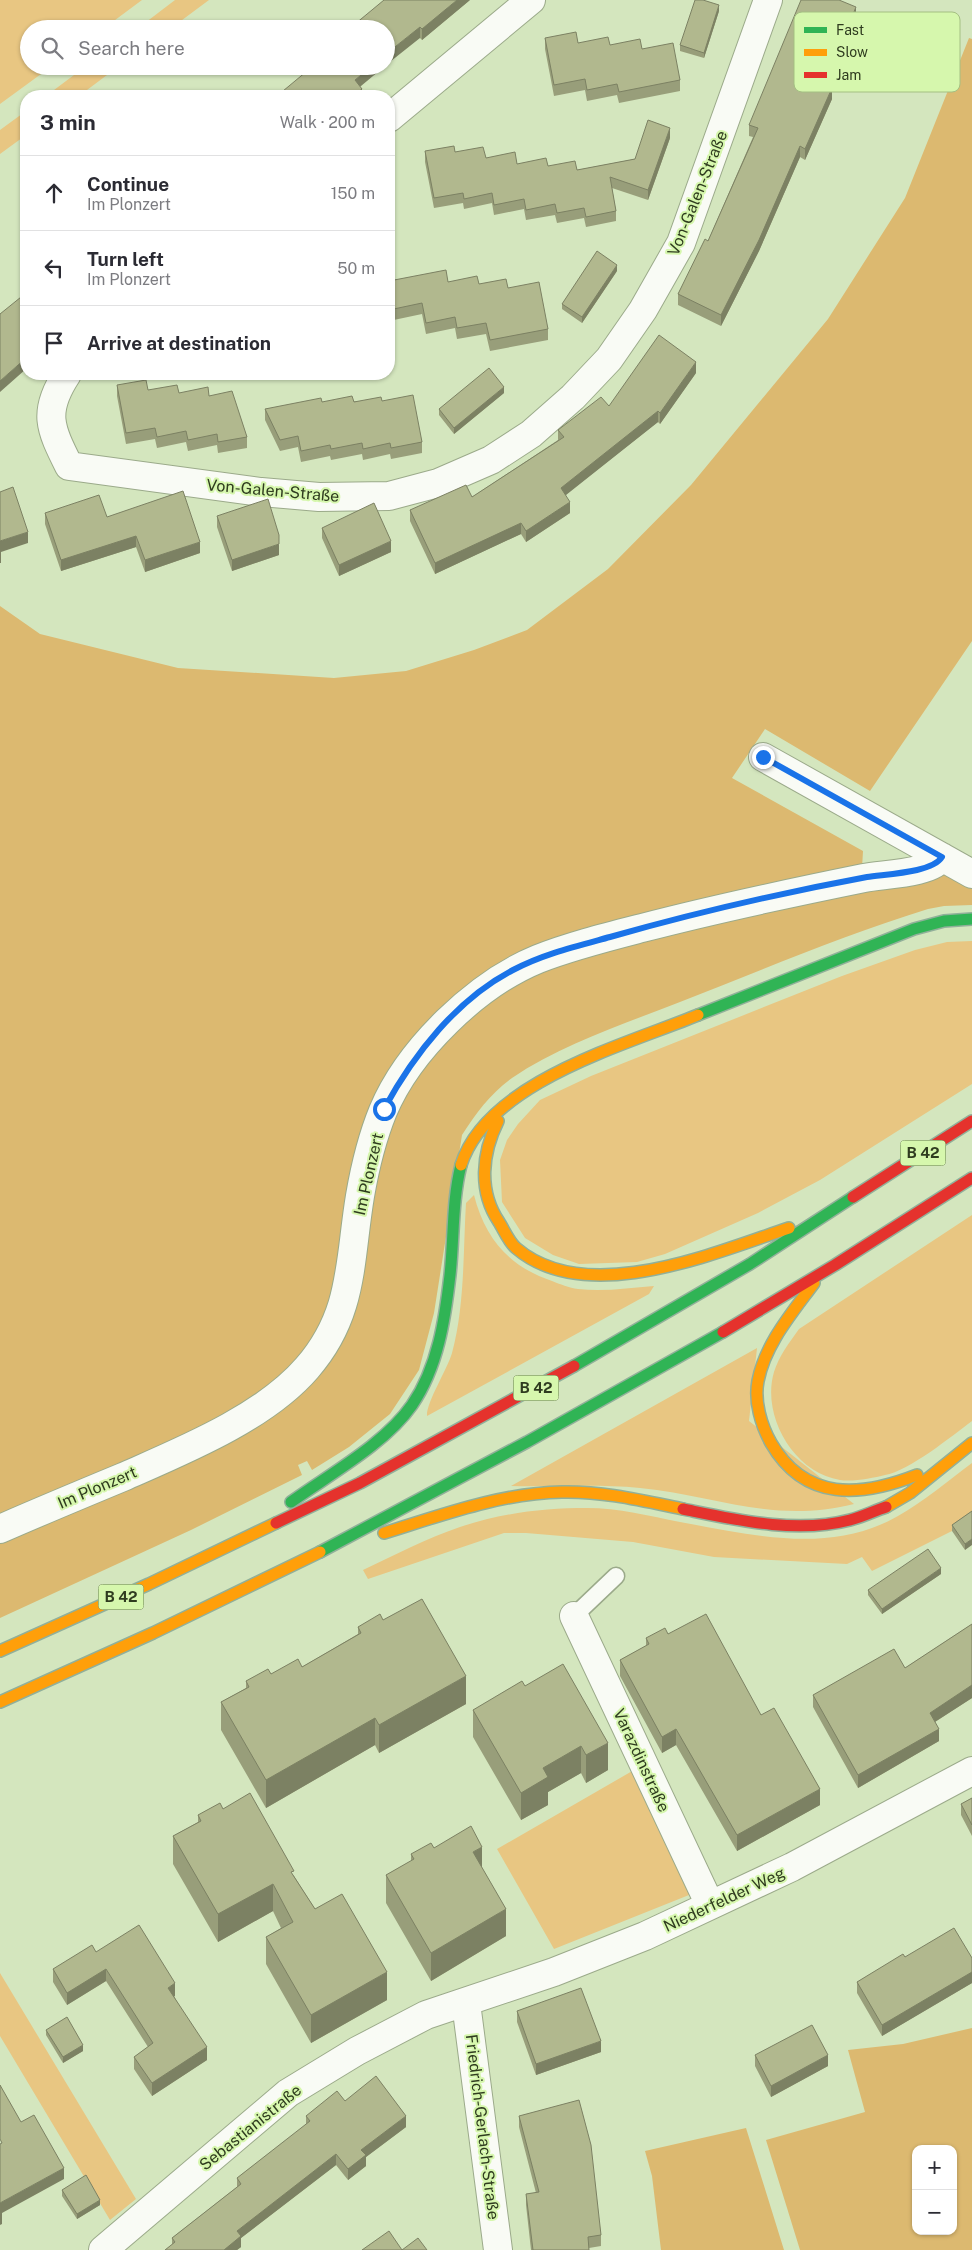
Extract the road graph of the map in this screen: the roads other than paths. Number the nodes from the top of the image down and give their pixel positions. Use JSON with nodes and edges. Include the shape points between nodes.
{"nodes":[{"id":1,"x":531,"y":0,"type":"edge"},
{"id":2,"x":766,"y":1,"type":"edge"},
{"id":3,"x":395,"y":113,"type":"edge"},
{"id":4,"x":63,"y":380,"type":"edge"},
{"id":5,"x":763,"y":757,"type":"dead end"},
{"id":6,"x":942,"y":857,"type":"junction"},
{"id":7,"x":972,"y":874,"type":"edge"},
{"id":8,"x":972,"y":919,"type":"edge"},
{"id":9,"x":508,"y":1105,"type":"junction"},
{"id":10,"x":972,"y":1121,"type":"edge"},
{"id":11,"x":972,"y":1178,"type":"edge"},
{"id":12,"x":822,"y":1219,"type":"junction"},
{"id":13,"x":821,"y":1273,"type":"junction"},
{"id":14,"x":972,"y":1443,"type":"edge"},
{"id":15,"x":944,"y":1463,"type":"junction"},
{"id":16,"x":0,"y":1528,"type":"edge"},
{"id":17,"x":240,"y":1540,"type":"junction"},
{"id":18,"x":320,"y":1552,"type":"junction"},
{"id":19,"x":616,"y":1576,"type":"dead end"},
{"id":20,"x":574,"y":1616,"type":"joint"},
{"id":21,"x":0,"y":1650,"type":"edge"},
{"id":22,"x":0,"y":1702,"type":"edge"},
{"id":23,"x":972,"y":1771,"type":"edge"},
{"id":24,"x":710,"y":1905,"type":"junction"},
{"id":25,"x":466,"y":2003,"type":"junction"},
{"id":26,"x":104,"y":2250,"type":"edge"},
{"id":27,"x":498,"y":2250,"type":"edge"}],
"edges":[{"from":1,"to":3,"type":"street"},
{"from":2,"to":4,"type":"street","name":"Von-Galen-Straße","via":[[681,243],[643,310],[609,359],[573,397],[531,434],[491,460],[438,483],[389,496],[319,497],[69,466],[55,439],[50,414]]},
{"from":5,"to":6,"type":"street"},
{"from":6,"to":7,"type":"street"},
{"from":6,"to":16,"type":"street","name":"Im Plonzert","via":[[938,863],[922,869],[848,881],[626,932],[541,958],[487,986],[469,1000],[416,1058],[384,1109],[364,1175],[344,1305],[324,1345],[305,1371],[268,1401],[213,1435]]},
{"from":8,"to":9,"type":"highway","via":[[944,921],[914,929],[762,989],[566,1068],[531,1087]]},
{"from":9,"to":12,"type":"highway","via":[[493,1129],[486,1152],[488,1203],[496,1223],[508,1239],[524,1254],[545,1266],[593,1277],[651,1270]]},
{"from":9,"to":17,"type":"highway","via":[[476,1135],[466,1153],[458,1185],[443,1329],[428,1374],[411,1406],[387,1431]]},
{"from":10,"to":12,"type":"highway","number":"B 42"},
{"from":11,"to":13,"type":"highway","number":"B 42"},
{"from":12,"to":17,"type":"highway","number":"B 42","via":[[726,1279],[547,1382],[360,1483]]},
{"from":13,"to":15,"type":"highway","via":[[784,1324],[763,1363],[757,1402],[772,1447],[805,1480],[826,1489],[847,1492],[902,1482]]},
{"from":13,"to":18,"type":"highway","number":"B 42","via":[[691,1351],[492,1462]]},
{"from":14,"to":15,"type":"highway"},
{"from":15,"to":18,"type":"highway","via":[[887,1507],[829,1523],[783,1525],[606,1496],[557,1493],[464,1508]]},
{"from":17,"to":21,"type":"highway","number":"B 42"},
{"from":18,"to":22,"type":"highway","number":"B 42"},
{"from":19,"to":20,"type":"lane"},
{"from":20,"to":24,"type":"street","name":"Varazdinstraße"},
{"from":23,"to":24,"type":"street","name":"Niederfelder Weg","via":[[792,1867]]},
{"from":24,"to":25,"type":"street","name":"Niederfelder Weg","via":[[645,1936]]},
{"from":25,"to":26,"type":"street","name":"Sebastianistraße","via":[[426,2015],[357,2051],[288,2093]]},
{"from":25,"to":27,"type":"street","name":"Friedrich-Gerlach-Straße"}]}
